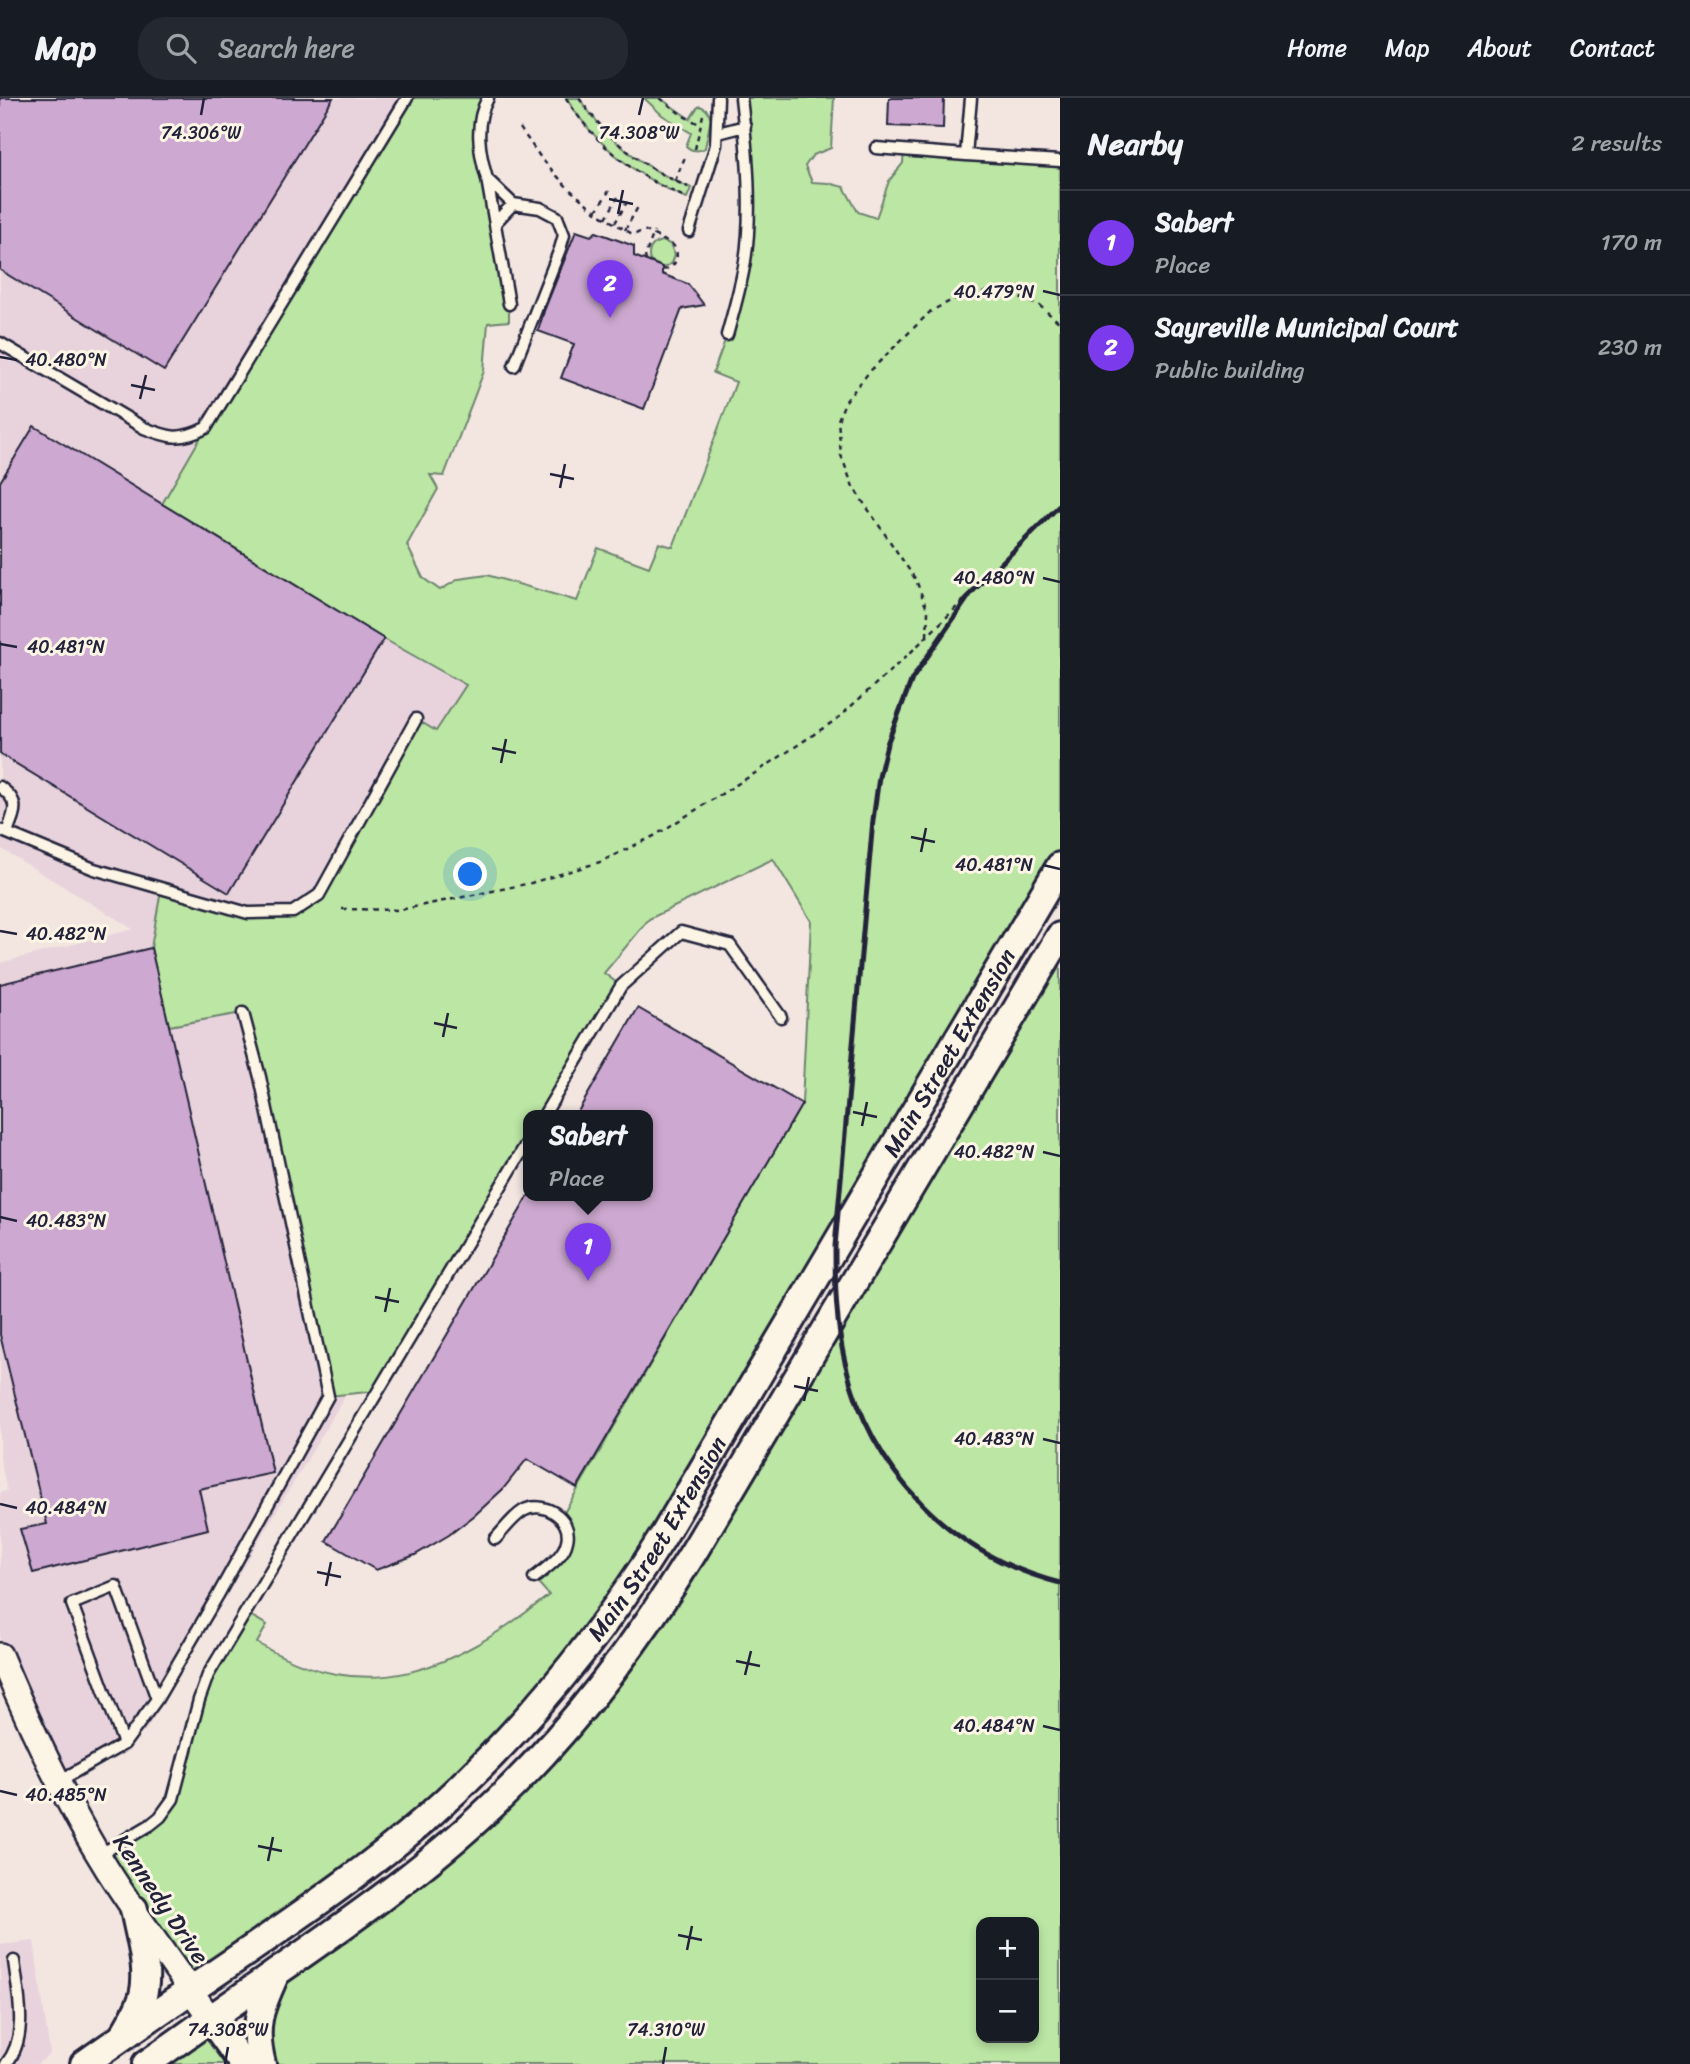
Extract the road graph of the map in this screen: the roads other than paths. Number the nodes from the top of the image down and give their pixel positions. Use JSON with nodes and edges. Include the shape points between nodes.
{"nodes":[{"id":1,"x":407,"y":98,"type":"edge"},
{"id":2,"x":488,"y":98,"type":"edge"},
{"id":3,"x":741,"y":98,"type":"edge"},
{"id":4,"x":971,"y":98,"type":"edge"},
{"id":5,"x":718,"y":99,"type":"edge"},
{"id":6,"x":745,"y":126,"type":"junction"},
{"id":7,"x":718,"y":134,"type":"junction"},
{"id":8,"x":876,"y":148,"type":"dead end"},
{"id":9,"x":966,"y":155,"type":"junction"},
{"id":10,"x":1060,"y":161,"type":"edge"},
{"id":11,"x":487,"y":179,"type":"junction"},
{"id":12,"x":513,"y":204,"type":"junction"},
{"id":13,"x":495,"y":223,"type":"junction"},
{"id":14,"x":689,"y":231,"type":"dead end"},
{"id":15,"x":509,"y":304,"type":"dead end"},
{"id":16,"x":727,"y":335,"type":"dead end"},
{"id":17,"x":0,"y":343,"type":"edge"},
{"id":18,"x":514,"y":366,"type":"dead end"},
{"id":19,"x":416,"y":719,"type":"dead end"},
{"id":20,"x":0,"y":787,"type":"edge"},
{"id":21,"x":3,"y":831,"type":"edge"},
{"id":22,"x":1060,"y":866,"type":"edge"},
{"id":23,"x":1060,"y":936,"type":"edge"},
{"id":24,"x":243,"y":1013,"type":"dead end"},
{"id":25,"x":781,"y":1017,"type":"dead end"},
{"id":26,"x":547,"y":1110,"type":"edge"},
{"id":27,"x":523,"y":1149,"type":"edge"},
{"id":28,"x":495,"y":1539,"type":"dead end"},
{"id":29,"x":534,"y":1578,"type":"dead end"},
{"id":30,"x":0,"y":1656,"type":"edge"},
{"id":31,"x":157,"y":1699,"type":"junction"},
{"id":32,"x":124,"y":1744,"type":"junction"},
{"id":33,"x":58,"y":1781,"type":"junction"},
{"id":34,"x":99,"y":1855,"type":"junction"},
{"id":35,"x":134,"y":1909,"type":"junction"},
{"id":36,"x":14,"y":1961,"type":"dead end"},
{"id":37,"x":277,"y":1972,"type":"junction"},
{"id":38,"x":191,"y":1990,"type":"junction"},
{"id":39,"x":210,"y":2018,"type":"junction"},
{"id":40,"x":122,"y":2038,"type":"junction"},
{"id":41,"x":6,"y":2064,"type":"edge"},
{"id":42,"x":84,"y":2064,"type":"edge"},
{"id":43,"x":146,"y":2064,"type":"edge"},
{"id":44,"x":243,"y":2064,"type":"edge"},
{"id":45,"x":262,"y":2064,"type":"edge"}],
"edges":[{"from":1,"to":17,"type":"lane","via":[[206,429],[169,438],[144,428]]},
{"from":2,"to":11,"type":"lane","via":[[479,117]]},
{"from":3,"to":6,"type":"lane"},
{"from":4,"to":9,"type":"lane"},
{"from":5,"to":7,"type":"lane"},
{"from":6,"to":7,"type":"lane"},
{"from":6,"to":16,"type":"lane","via":[[745,259]]},
{"from":7,"to":14,"type":"lane"},
{"from":8,"to":9,"type":"lane"},
{"from":9,"to":10,"type":"lane"},
{"from":11,"to":12,"type":"lane"},
{"from":11,"to":13,"type":"lane"},
{"from":12,"to":13,"type":"lane"},
{"from":12,"to":18,"type":"lane","via":[[540,208],[557,217],[564,235]]},
{"from":13,"to":15,"type":"lane"},
{"from":19,"to":21,"type":"lane","via":[[319,895],[293,912],[248,913],[174,893],[94,869]]},
{"from":20,"to":21,"type":"lane","via":[[15,803],[15,812]]},
{"from":22,"to":38,"type":"main road","name":"Main Street Extension","via":[[662,1538],[592,1640],[534,1712],[424,1819],[327,1896]]},
{"from":23,"to":37,"type":"main road","name":"Main Street Extension","via":[[693,1553],[623,1658],[544,1753],[479,1818],[378,1900]]},
{"from":24,"to":31,"type":"lane","via":[[328,1396]]},
{"from":25,"to":26,"type":"lane","via":[[730,945],[681,932],[621,986]]},
{"from":27,"to":34,"type":"lane","via":[[208,1675],[173,1798],[150,1825]]},
{"from":28,"to":29,"type":"lane","via":[[532,1507],[549,1509],[561,1518],[568,1532],[565,1547]]},
{"from":30,"to":33,"type":"street","name":"Kennedy Drive"},
{"from":31,"to":32,"type":"lane"},
{"from":31,"to":32,"type":"lane","via":[[116,1586],[72,1604]]},
{"from":32,"to":33,"type":"lane"},
{"from":33,"to":34,"type":"street","name":"Kennedy Drive"},
{"from":34,"to":35,"type":"street","name":"Kennedy Drive"},
{"from":35,"to":38,"type":"street","name":"Kennedy Drive"},
{"from":35,"to":40,"type":"main road","via":[[145,1987]]},
{"from":36,"to":41,"type":"lane","via":[[20,2013],[17,2045]]},
{"from":37,"to":39,"type":"main road","name":"Main Street Extension"},
{"from":37,"to":45,"type":"main road","via":[[258,2018],[256,2036]]},
{"from":38,"to":39,"type":"street","name":"Kennedy Drive"},
{"from":38,"to":40,"type":"main road","name":"Main Street Extension"},
{"from":39,"to":43,"type":"main road","name":"Main Street Extension"},
{"from":39,"to":44,"type":"main road"},
{"from":40,"to":42,"type":"main road","name":"Main Street Extension"}]}
